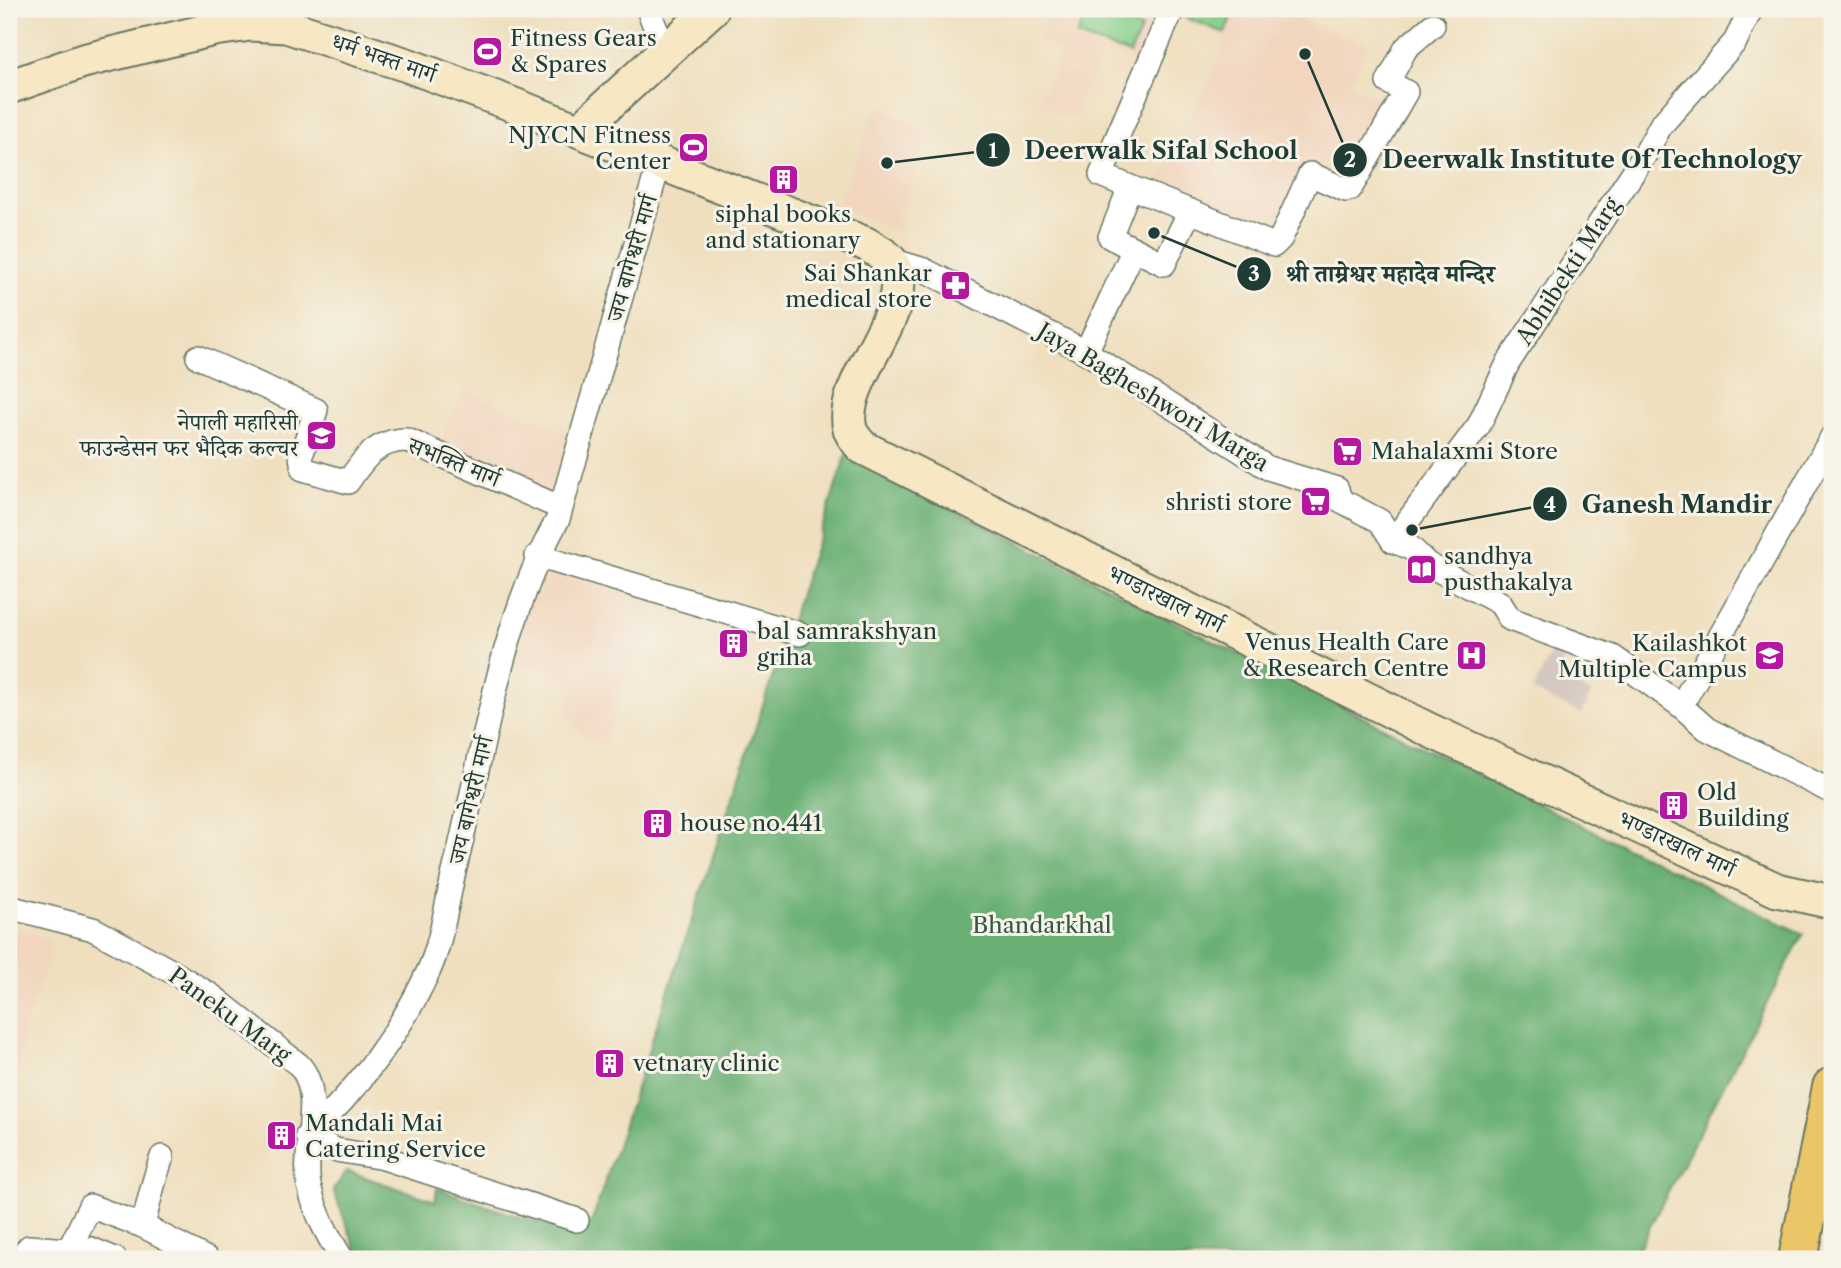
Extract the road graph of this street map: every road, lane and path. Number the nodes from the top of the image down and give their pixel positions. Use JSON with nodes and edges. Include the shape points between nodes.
{"nodes":[{"id":1,"x":648,"y":9,"type":"edge"},
{"id":2,"x":712,"y":9,"type":"edge"},
{"id":3,"x":1751,"y":9,"type":"edge"},
{"id":4,"x":1171,"y":12,"type":"dead end"},
{"id":5,"x":1433,"y":25,"type":"dead end"},
{"id":6,"x":665,"y":52,"type":"junction"},
{"id":7,"x":9,"y":87,"type":"edge"},
{"id":8,"x":580,"y":130,"type":"junction"},
{"id":9,"x":659,"y":163,"type":"junction"},
{"id":10,"x":1130,"y":187,"type":"junction"},
{"id":11,"x":1189,"y":211,"type":"junction"},
{"id":12,"x":1134,"y":249,"type":"junction"},
{"id":13,"x":894,"y":268,"type":"junction"},
{"id":14,"x":1086,"y":352,"type":"junction"},
{"id":15,"x":198,"y":357,"type":"dead end"},
{"id":16,"x":1832,"y":437,"type":"edge"},
{"id":17,"x":561,"y":508,"type":"junction"},
{"id":18,"x":1393,"y":541,"type":"junction"},
{"id":19,"x":537,"y":556,"type":"junction"},
{"id":20,"x":800,"y":634,"type":"dead end"},
{"id":21,"x":1681,"y":706,"type":"junction"},
{"id":22,"x":1832,"y":792,"type":"edge"},
{"id":23,"x":1832,"y":902,"type":"edge"},
{"id":24,"x":9,"y":906,"type":"edge"},
{"id":25,"x":1832,"y":1087,"type":"edge"},
{"id":26,"x":307,"y":1136,"type":"junction"},
{"id":27,"x":162,"y":1157,"type":"dead end"},
{"id":28,"x":577,"y":1220,"type":"dead end"},
{"id":29,"x":143,"y":1226,"type":"junction"},
{"id":30,"x":69,"y":1250,"type":"junction"},
{"id":31,"x":19,"y":1259,"type":"edge"},
{"id":32,"x":115,"y":1259,"type":"edge"},
{"id":33,"x":207,"y":1259,"type":"edge"},
{"id":34,"x":342,"y":1259,"type":"edge"},
{"id":35,"x":1798,"y":1259,"type":"edge"}],
"edges":[{"from":1,"to":6,"type":"street"},
{"from":2,"to":6,"type":"main road"},
{"from":3,"to":18,"type":"street","name":"Abhibekti Marg","via":[[1735,42],[1661,125],[1508,363],[1479,425]]},
{"from":4,"to":10,"type":"street","via":[[1101,175]]},
{"from":5,"to":11,"type":"street","via":[[1406,48],[1388,82],[1406,92],[1350,188],[1308,175],[1274,245]]},
{"from":6,"to":8,"type":"main road"},
{"from":7,"to":8,"type":"main road","name":"धर्म भक्त मार्ग","via":[[83,61],[214,29],[286,26],[407,65]]},
{"from":8,"to":9,"type":"main road","name":"जय बागेश्वरी मार्ग"},
{"from":9,"to":13,"type":"main road","name":"जय बागेश्वरी मार्ग","via":[[866,244]]},
{"from":9,"to":17,"type":"street","name":"जय बागेश्वरी मार्ग"},
{"from":10,"to":11,"type":"street"},
{"from":10,"to":12,"type":"street","via":[[1110,237]]},
{"from":11,"to":12,"type":"street","via":[[1164,264]]},
{"from":12,"to":14,"type":"street"},
{"from":13,"to":14,"type":"street","name":"Jaya Bagheshwori Marga","via":[[924,270]]},
{"from":13,"to":23,"type":"main road","name":"भण्डारखाल मार्ग","via":[[894,303],[849,414],[850,432],[862,447],[1429,730],[1777,890]]},
{"from":14,"to":18,"type":"street","name":"Jaya Bagheshwori Marga","via":[[1268,468],[1337,489],[1340,500],[1380,521]]},
{"from":15,"to":17,"type":"street","name":"सभक्ति मार्ग","via":[[316,410],[301,456],[303,469],[348,482],[365,456],[390,440],[407,440]]},
{"from":16,"to":21,"type":"street"},
{"from":17,"to":19,"type":"street","name":"जय बागेश्वरी मार्ग"},
{"from":18,"to":21,"type":"street","name":"Jaya Bagheshwori Marga","via":[[1500,603],[1510,619],[1612,657]]},
{"from":19,"to":20,"type":"street"},
{"from":19,"to":26,"type":"street","name":"जय बागेश्वरी मार्ग","via":[[499,674],[430,969],[385,1047],[328,1118]]},
{"from":21,"to":22,"type":"street","name":"Jaya Bagheshwori Marga","via":[[1707,729]]},
{"from":24,"to":26,"type":"street","name":"Paneku Marg","via":[[93,929],[212,996],[307,1074],[312,1093]]},
{"from":25,"to":35,"type":"highway"},
{"from":26,"to":28,"type":"street","via":[[336,1150],[384,1158]]},
{"from":26,"to":34,"type":"street","name":"Paneku Marg","via":[[309,1185],[321,1223]]},
{"from":27,"to":29,"type":"street","via":[[148,1194]]},
{"from":29,"to":30,"type":"street","via":[[90,1206]]},
{"from":29,"to":33,"type":"street"},
{"from":30,"to":31,"type":"street","via":[[29,1247]]},
{"from":30,"to":32,"type":"street","via":[[92,1249]]}]}
